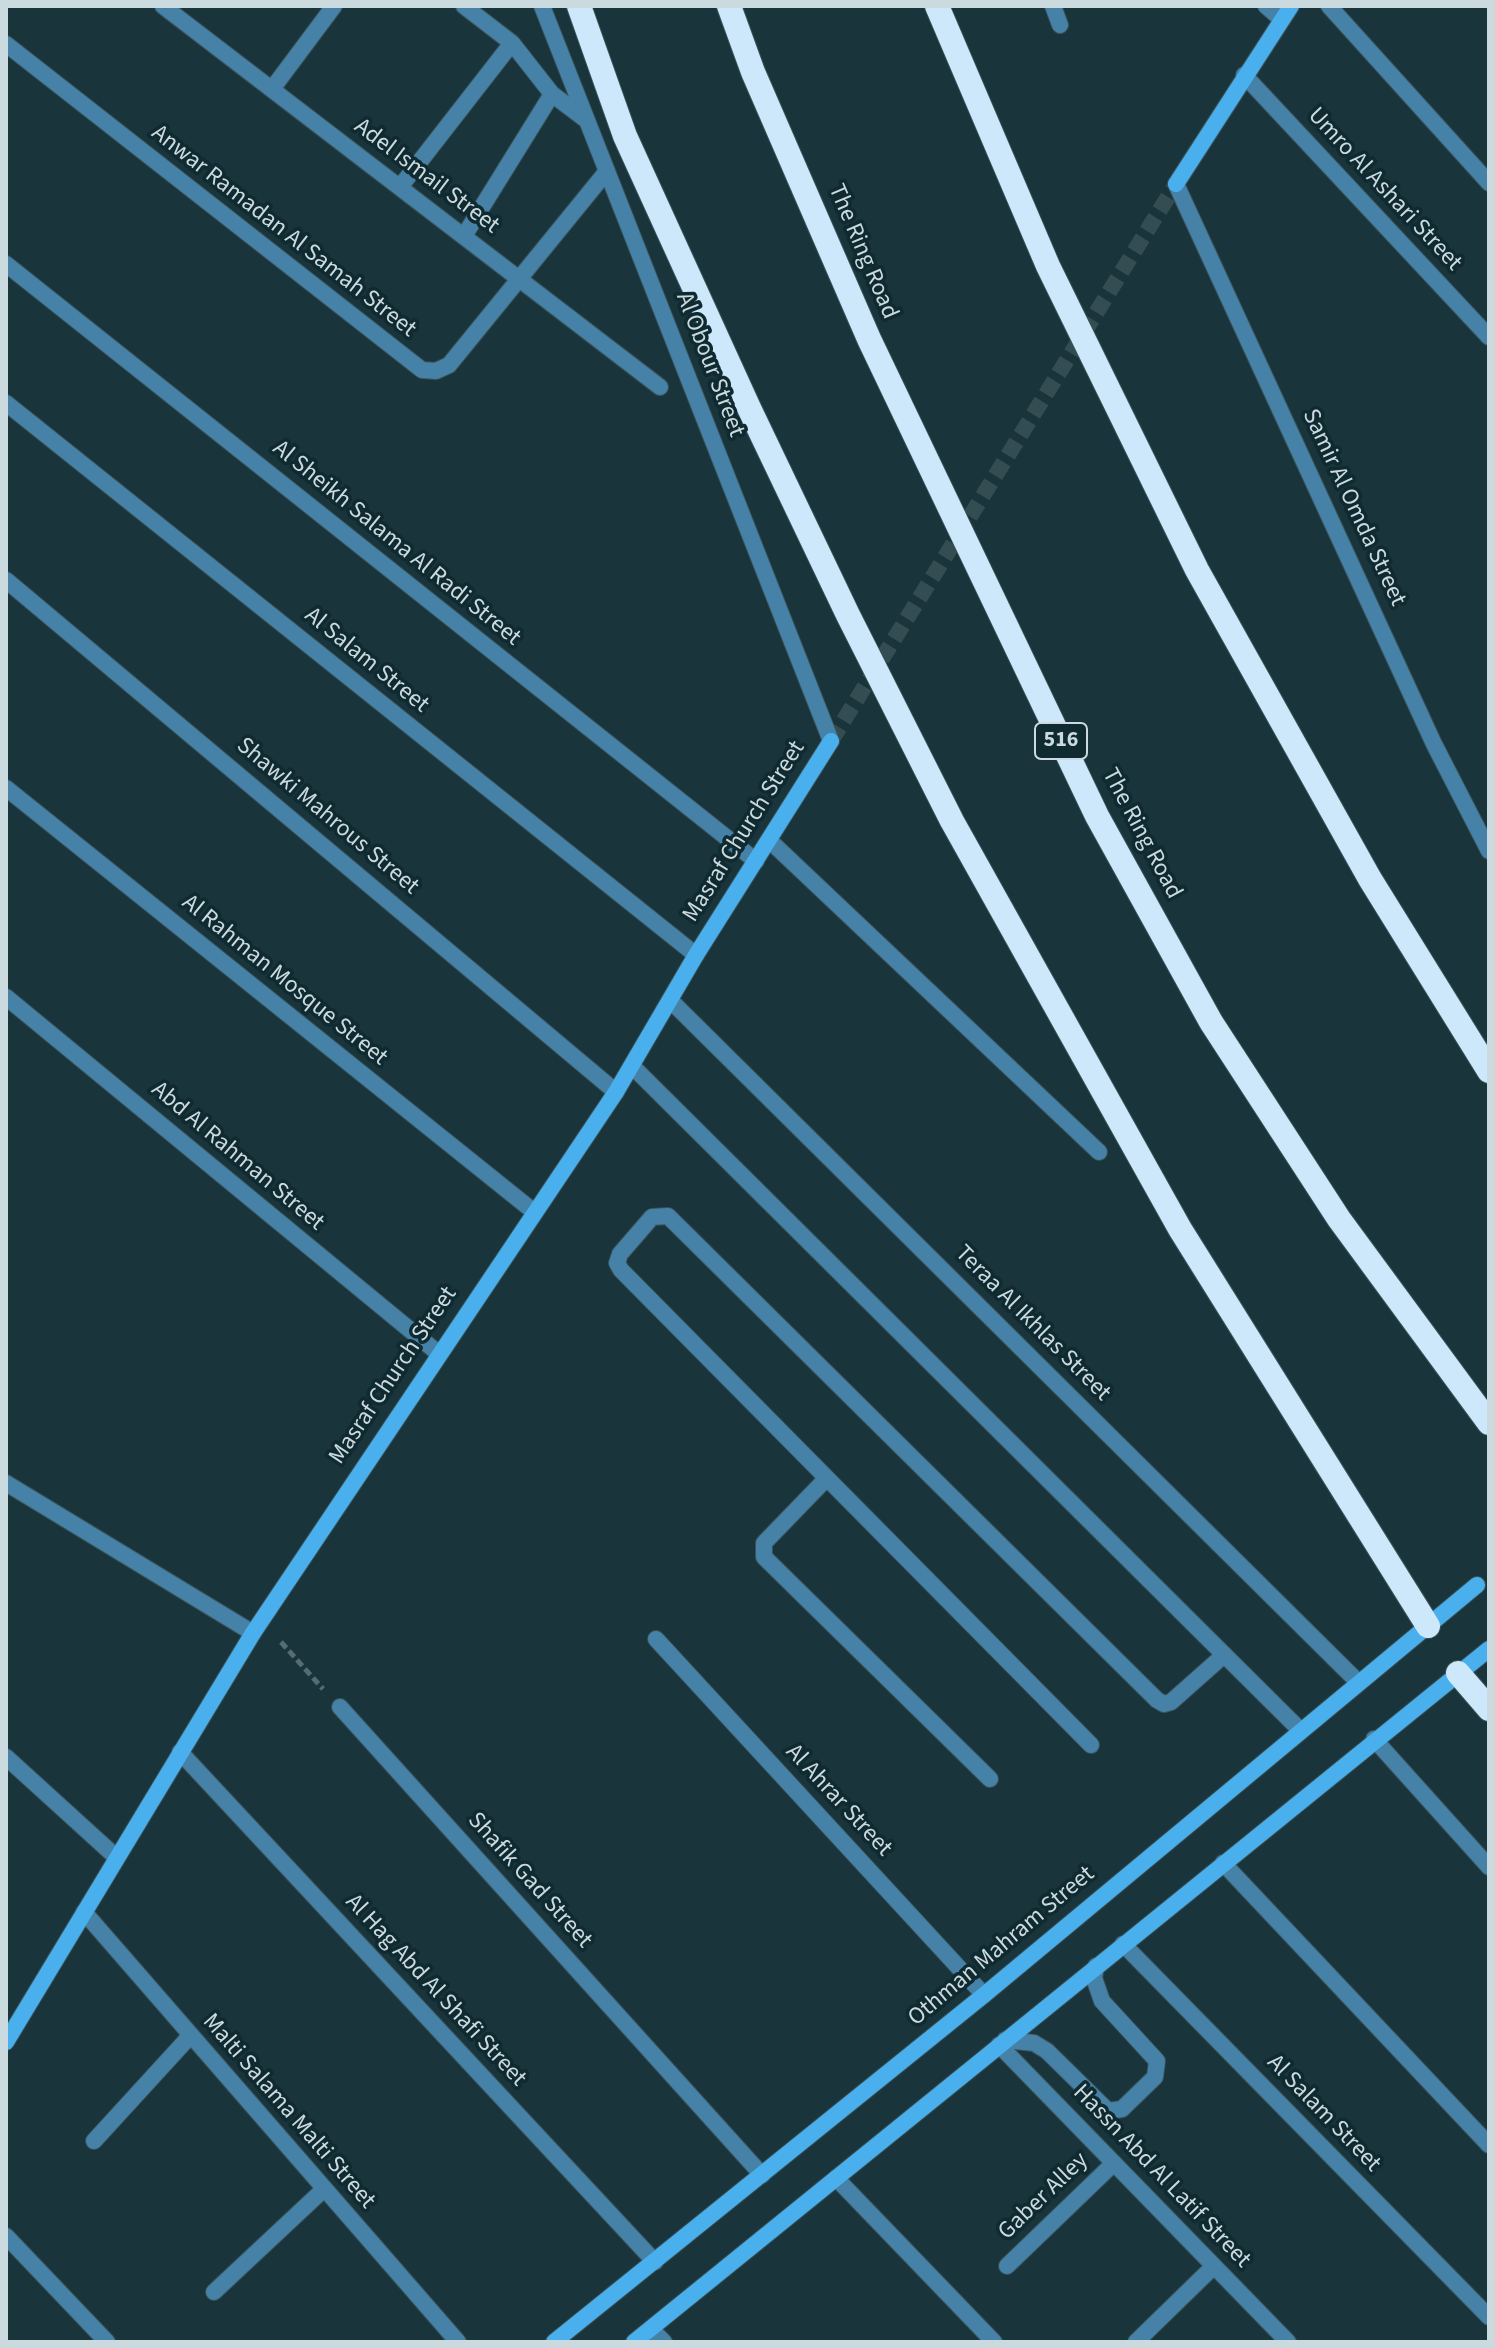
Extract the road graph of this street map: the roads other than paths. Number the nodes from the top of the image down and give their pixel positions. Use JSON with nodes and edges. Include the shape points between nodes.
{"nodes":[{"id":1,"x":163,"y":6,"type":"edge"},
{"id":2,"x":334,"y":6,"type":"edge"},
{"id":3,"x":464,"y":6,"type":"edge"},
{"id":4,"x":542,"y":6,"type":"edge"},
{"id":5,"x":579,"y":6,"type":"edge"},
{"id":6,"x":729,"y":6,"type":"edge"},
{"id":7,"x":937,"y":6,"type":"edge"},
{"id":8,"x":1053,"y":6,"type":"edge"},
{"id":9,"x":1266,"y":6,"type":"edge"},
{"id":10,"x":1329,"y":6,"type":"edge"},
{"id":11,"x":1286,"y":13,"type":"edge"},
{"id":12,"x":1060,"y":25,"type":"dead end"},
{"id":13,"x":512,"y":43,"type":"junction"},
{"id":14,"x":6,"y":44,"type":"edge"},
{"id":15,"x":1244,"y":75,"type":"junction"},
{"id":16,"x":272,"y":89,"type":"junction"},
{"id":17,"x":552,"y":94,"type":"junction"},
{"id":18,"x":587,"y":120,"type":"junction"},
{"id":19,"x":607,"y":171,"type":"junction"},
{"id":20,"x":1489,"y":183,"type":"edge"},
{"id":21,"x":1176,"y":184,"type":"joint"},
{"id":22,"x":400,"y":187,"type":"junction"},
{"id":23,"x":464,"y":236,"type":"junction"},
{"id":24,"x":6,"y":264,"type":"edge"},
{"id":25,"x":520,"y":279,"type":"junction"},
{"id":26,"x":1489,"y":337,"type":"edge"},
{"id":27,"x":660,"y":387,"type":"dead end"},
{"id":28,"x":6,"y":403,"type":"edge"},
{"id":29,"x":6,"y":580,"type":"edge"},
{"id":30,"x":831,"y":741,"type":"joint"},
{"id":31,"x":6,"y":788,"type":"edge"},
{"id":32,"x":769,"y":840,"type":"junction"},
{"id":33,"x":1489,"y":851,"type":"edge"},
{"id":34,"x":756,"y":861,"type":"junction"},
{"id":35,"x":696,"y":955,"type":"junction"},
{"id":36,"x":6,"y":997,"type":"edge"},
{"id":37,"x":671,"y":1001,"type":"junction"},
{"id":38,"x":632,"y":1066,"type":"junction"},
{"id":39,"x":1489,"y":1071,"type":"edge"},
{"id":40,"x":616,"y":1092,"type":"junction"},
{"id":41,"x":1099,"y":1152,"type":"dead end"},
{"id":42,"x":533,"y":1211,"type":"junction"},
{"id":43,"x":438,"y":1353,"type":"junction"},
{"id":44,"x":1489,"y":1423,"type":"edge"},
{"id":45,"x":826,"y":1479,"type":"junction"},
{"id":46,"x":6,"y":1483,"type":"edge"},
{"id":47,"x":1477,"y":1585,"type":"dead end"},
{"id":48,"x":257,"y":1626,"type":"junction"},
{"id":49,"x":1428,"y":1626,"type":"junction"},
{"id":50,"x":656,"y":1639,"type":"dead end"},
{"id":51,"x":1489,"y":1649,"type":"edge"},
{"id":52,"x":1224,"y":1655,"type":"junction"},
{"id":53,"x":1458,"y":1673,"type":"junction"},
{"id":54,"x":1358,"y":1682,"type":"junction"},
{"id":55,"x":340,"y":1707,"type":"road end"},
{"id":56,"x":1489,"y":1709,"type":"edge"},
{"id":57,"x":1301,"y":1731,"type":"junction"},
{"id":58,"x":1374,"y":1739,"type":"junction"},
{"id":59,"x":1091,"y":1745,"type":"dead end"},
{"id":60,"x":180,"y":1752,"type":"junction"},
{"id":61,"x":6,"y":1757,"type":"edge"},
{"id":62,"x":990,"y":1779,"type":"dead end"},
{"id":63,"x":116,"y":1857,"type":"junction"},
{"id":64,"x":1223,"y":1863,"type":"junction"},
{"id":65,"x":1489,"y":1867,"type":"edge"},
{"id":66,"x":84,"y":1912,"type":"junction"},
{"id":67,"x":1123,"y":1944,"type":"junction"},
{"id":68,"x":1096,"y":1966,"type":"junction"},
{"id":69,"x":984,"y":1995,"type":"junction"},
{"id":70,"x":191,"y":2035,"type":"junction"},
{"id":71,"x":6,"y":2042,"type":"edge"},
{"id":72,"x":1002,"y":2043,"type":"junction"},
{"id":73,"x":94,"y":2141,"type":"dead end"},
{"id":74,"x":1489,"y":2145,"type":"edge"},
{"id":75,"x":1114,"y":2163,"type":"junction"},
{"id":76,"x":762,"y":2175,"type":"junction"},
{"id":77,"x":836,"y":2178,"type":"junction"},
{"id":78,"x":323,"y":2190,"type":"junction"},
{"id":79,"x":6,"y":2236,"type":"edge"},
{"id":80,"x":655,"y":2262,"type":"junction"},
{"id":81,"x":1007,"y":2266,"type":"dead end"},
{"id":82,"x":1214,"y":2266,"type":"junction"},
{"id":83,"x":214,"y":2292,"type":"dead end"},
{"id":84,"x":1489,"y":2317,"type":"edge"},
{"id":85,"x":651,"y":2329,"type":"junction"},
{"id":86,"x":107,"y":2342,"type":"edge"},
{"id":87,"x":458,"y":2342,"type":"edge"},
{"id":88,"x":554,"y":2342,"type":"edge"},
{"id":89,"x":634,"y":2342,"type":"edge"},
{"id":90,"x":664,"y":2342,"type":"edge"},
{"id":91,"x":994,"y":2342,"type":"edge"},
{"id":92,"x":1136,"y":2342,"type":"edge"},
{"id":93,"x":1288,"y":2342,"type":"edge"}],
"edges":[{"from":1,"to":16,"type":"street","name":"Adel Ismail Street"},
{"from":2,"to":16,"type":"street"},
{"from":3,"to":13,"type":"street"},
{"from":4,"to":18,"type":"street","name":"Al Obour Street"},
{"from":5,"to":49,"type":"highway","via":[[625,136],[742,393],[952,821],[1180,1229]]},
{"from":6,"to":44,"type":"highway","name":"The Ring Road","number":"516","via":[[869,339],[1097,816],[1211,1022],[1339,1219]]},
{"from":7,"to":39,"type":"highway","via":[[1048,266],[1197,570],[1362,866]]},
{"from":8,"to":12,"type":"street"},
{"from":9,"to":11,"type":"street"},
{"from":10,"to":20,"type":"street"},
{"from":11,"to":15,"type":"main road"},
{"from":13,"to":17,"type":"street"},
{"from":13,"to":22,"type":"street"},
{"from":14,"to":25,"type":"street","name":"Anwar Ramadan Al Samah Street","via":[[422,370],[449,365]]},
{"from":15,"to":21,"type":"main road"},
{"from":15,"to":26,"type":"street","name":"Umro Al Ashari Street"},
{"from":16,"to":22,"type":"street","name":"Adel Ismail Street"},
{"from":17,"to":18,"type":"street"},
{"from":17,"to":23,"type":"street"},
{"from":18,"to":19,"type":"street","name":"Al Obour Street"},
{"from":19,"to":25,"type":"street","name":"Anwar Ramadan Al Samah Street"},
{"from":19,"to":30,"type":"street","name":"Al Obour Street"},
{"from":21,"to":33,"type":"street","name":"Samir Al Omda Street","via":[[1434,744]]},
{"from":22,"to":23,"type":"street","name":"Adel Ismail Street"},
{"from":23,"to":25,"type":"street","name":"Adel Ismail Street"},
{"from":24,"to":34,"type":"street","name":"Al Sheikh Salama Al Radi Street"},
{"from":25,"to":27,"type":"street","name":"Adel Ismail Street"},
{"from":28,"to":35,"type":"street","name":"Al Salam Street"},
{"from":29,"to":40,"type":"street","name":"Shawki Mahrous Street"},
{"from":30,"to":32,"type":"main road","name":"Masraf Church Street"},
{"from":31,"to":42,"type":"street","name":"Al Rahman Mosque Street"},
{"from":32,"to":34,"type":"main road","name":"Masraf Church Street"},
{"from":32,"to":41,"type":"street"},
{"from":34,"to":35,"type":"main road","name":"Masraf Church Street"},
{"from":35,"to":37,"type":"main road","name":"Masraf Church Street"},
{"from":36,"to":43,"type":"street","name":"Abd Al Rahman Street"},
{"from":37,"to":38,"type":"main road","name":"Masraf Church Street"},
{"from":37,"to":54,"type":"street","name":"Teraa Al Ikhlas Street"},
{"from":38,"to":40,"type":"main road","name":"Masraf Church Street"},
{"from":38,"to":52,"type":"street"},
{"from":40,"to":42,"type":"main road","name":"Masraf Church Street"},
{"from":42,"to":43,"type":"main road","name":"Masraf Church Street"},
{"from":43,"to":48,"type":"main road","name":"Masraf Church Street"},
{"from":45,"to":52,"type":"street","via":[[621,1270],[620,1254],[652,1217],[668,1216],[1157,1700],[1171,1702]]},
{"from":45,"to":59,"type":"street"},
{"from":45,"to":62,"type":"street","via":[[764,1543],[764,1557]]},
{"from":46,"to":48,"type":"street"},
{"from":47,"to":49,"type":"main road","name":"Othman Mahram Street"},
{"from":48,"to":60,"type":"main road","name":"Masraf Church Street"},
{"from":49,"to":54,"type":"main road","name":"Othman Mahram Street"},
{"from":50,"to":69,"type":"street","name":"Al Ahrar Street"},
{"from":51,"to":53,"type":"main road"},
{"from":52,"to":57,"type":"street"},
{"from":53,"to":56,"type":"highway"},
{"from":53,"to":58,"type":"main road"},
{"from":54,"to":57,"type":"main road","name":"Othman Mahram Street"},
{"from":55,"to":76,"type":"street","name":"Shafik Gad Street"},
{"from":57,"to":69,"type":"main road","name":"Othman Mahram Street"},
{"from":58,"to":64,"type":"main road"},
{"from":58,"to":65,"type":"street"},
{"from":60,"to":63,"type":"main road","name":"Masraf Church Street"},
{"from":60,"to":80,"type":"street","name":"Al Hag Abd Al Shafi Street"},
{"from":61,"to":63,"type":"street"},
{"from":63,"to":66,"type":"main road","name":"Masraf Church Street"},
{"from":64,"to":67,"type":"main road"},
{"from":64,"to":74,"type":"street"},
{"from":66,"to":70,"type":"street","name":"Malti Salama Malti Street"},
{"from":66,"to":71,"type":"main road","name":"Masraf Church Street"},
{"from":67,"to":68,"type":"main road"},
{"from":67,"to":84,"type":"street","name":"Al Salam Street"},
{"from":68,"to":72,"type":"main road"},
{"from":68,"to":72,"type":"street","via":[[1102,2001],[1157,2061],[1155,2077],[1122,2109],[1108,2111],[1034,2043]]},
{"from":69,"to":76,"type":"main road","name":"Othman Mahram Street"},
{"from":70,"to":73,"type":"street"},
{"from":70,"to":78,"type":"street","name":"Malti Salama Malti Street"},
{"from":72,"to":75,"type":"street","name":"Hassn Abd Al Latif Street"},
{"from":72,"to":77,"type":"main road"},
{"from":75,"to":81,"type":"street","name":"Gaber Alley"},
{"from":75,"to":82,"type":"street","name":"Hassn Abd Al Latif Street"},
{"from":76,"to":80,"type":"main road","name":"Othman Mahram Street"},
{"from":77,"to":85,"type":"main road"},
{"from":77,"to":91,"type":"street"},
{"from":78,"to":83,"type":"street"},
{"from":78,"to":87,"type":"street","name":"Malti Salama Malti Street"},
{"from":79,"to":86,"type":"street"},
{"from":80,"to":88,"type":"main road","name":"Othman Mahram Street"},
{"from":82,"to":92,"type":"street"},
{"from":82,"to":93,"type":"street","name":"Hassn Abd Al Latif Street"},
{"from":85,"to":89,"type":"main road"},
{"from":85,"to":90,"type":"street"}]}
